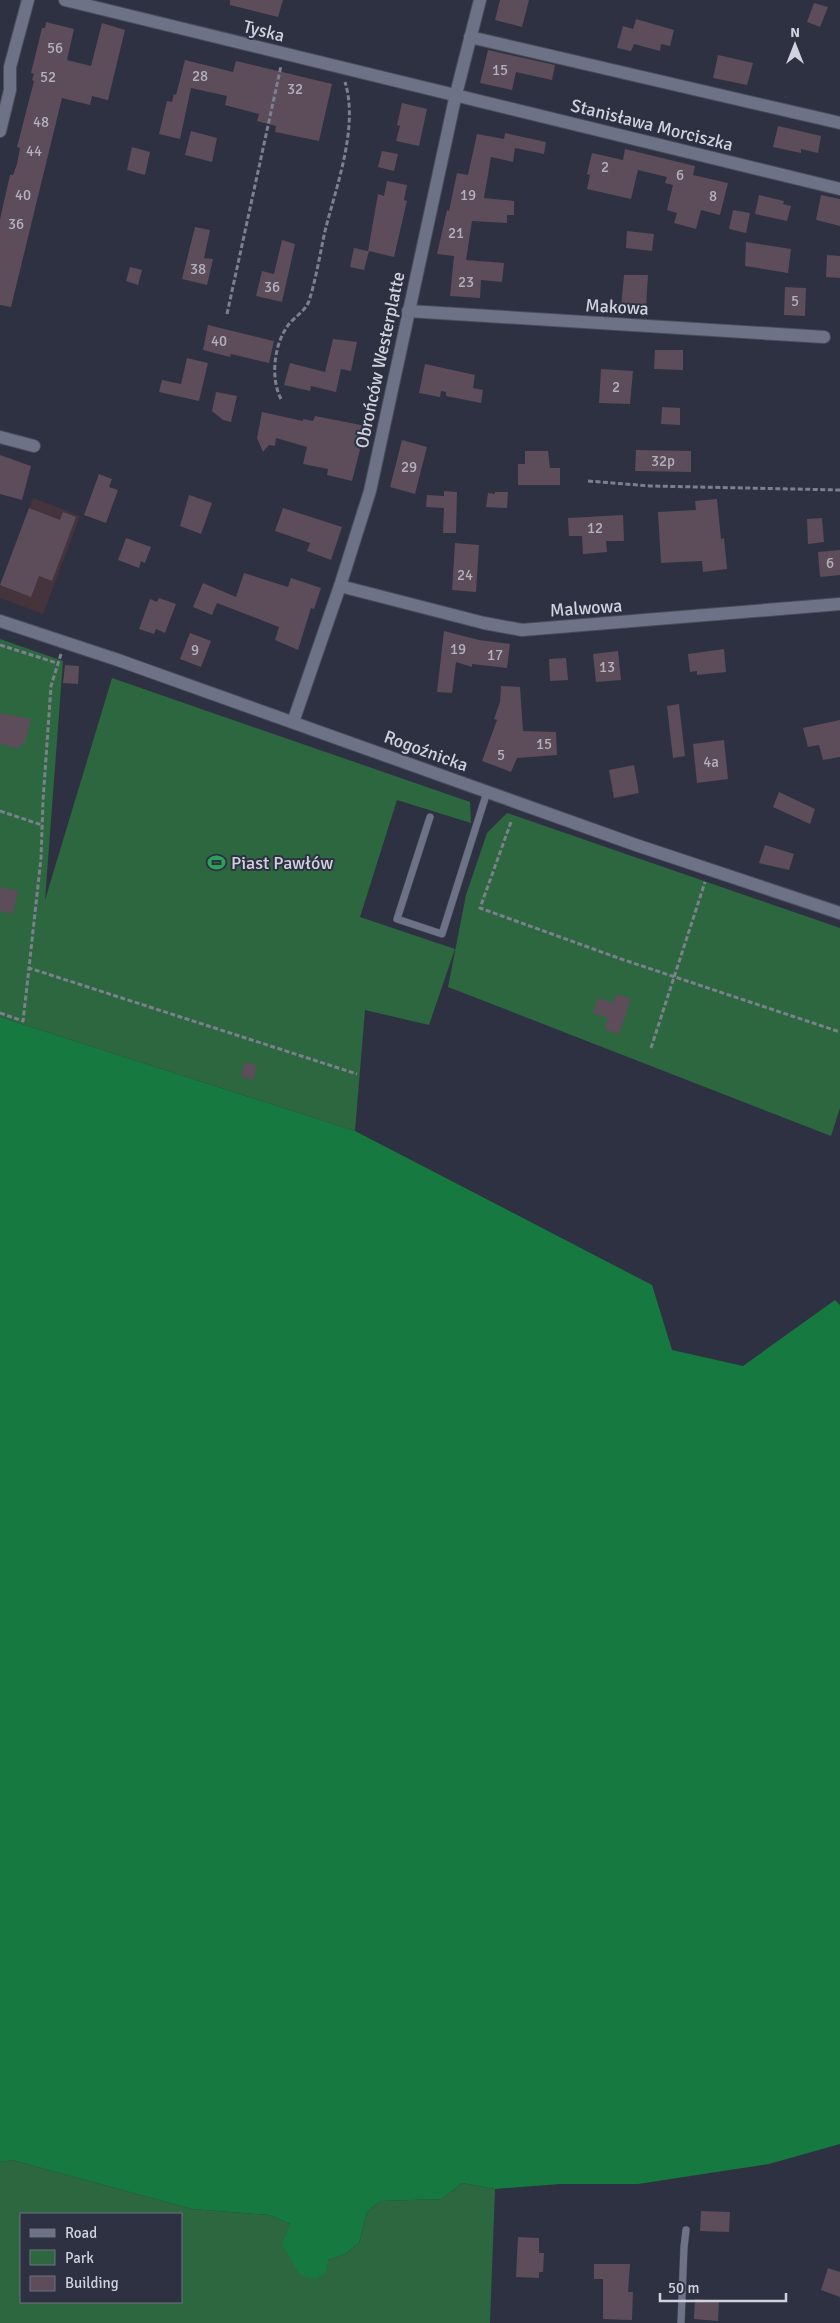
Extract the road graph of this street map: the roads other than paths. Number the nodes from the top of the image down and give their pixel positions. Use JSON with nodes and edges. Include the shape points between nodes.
{"nodes":[{"id":1,"x":28,"y":0,"type":"edge"},
{"id":2,"x":65,"y":0,"type":"edge"},
{"id":3,"x":480,"y":0,"type":"edge"},
{"id":4,"x":470,"y":37,"type":"junction"},
{"id":5,"x":456,"y":94,"type":"junction"},
{"id":6,"x":840,"y":123,"type":"edge"},
{"id":7,"x":0,"y":131,"type":"edge"},
{"id":8,"x":840,"y":189,"type":"edge"},
{"id":9,"x":408,"y":311,"type":"junction"},
{"id":10,"x":824,"y":337,"type":"dead end"},
{"id":11,"x":0,"y":437,"type":"edge"},
{"id":12,"x":34,"y":446,"type":"dead end"},
{"id":13,"x":340,"y":586,"type":"junction"},
{"id":14,"x":840,"y":604,"type":"edge"},
{"id":15,"x":0,"y":621,"type":"edge"},
{"id":16,"x":293,"y":722,"type":"junction"},
{"id":17,"x":487,"y":792,"type":"junction"},
{"id":18,"x":430,"y":817,"type":"dead end"},
{"id":19,"x":840,"y":913,"type":"edge"},
{"id":20,"x":686,"y":2230,"type":"dead end"},
{"id":21,"x":682,"y":2323,"type":"edge"}],
"edges":[{"from":1,"to":7,"type":"street","via":[[10,67],[10,90]]},
{"from":2,"to":5,"type":"street","name":"Tyska"},
{"from":3,"to":4,"type":"street","name":"Obrońców Westerplatte"},
{"from":4,"to":5,"type":"street","name":"Obrońców Westerplatte"},
{"from":4,"to":6,"type":"street"},
{"from":5,"to":8,"type":"street","name":"Stanisława Morciszka"},
{"from":5,"to":9,"type":"street","name":"Obrońców Westerplatte"},
{"from":9,"to":10,"type":"street","name":"Makowa"},
{"from":9,"to":13,"type":"street","name":"Obrońców Westerplatte","via":[[370,491]]},
{"from":11,"to":12,"type":"street"},
{"from":13,"to":14,"type":"street","name":"Malwowa","via":[[522,630]]},
{"from":13,"to":16,"type":"street","name":"Obrońców Westerplatte"},
{"from":15,"to":16,"type":"street","name":"Rogoźnicka"},
{"from":16,"to":17,"type":"street","name":"Rogoźnicka"},
{"from":17,"to":18,"type":"lane","via":[[442,934],[397,919]]},
{"from":17,"to":19,"type":"street","name":"Rogoźnicka"},
{"from":20,"to":21,"type":"lane"}]}
